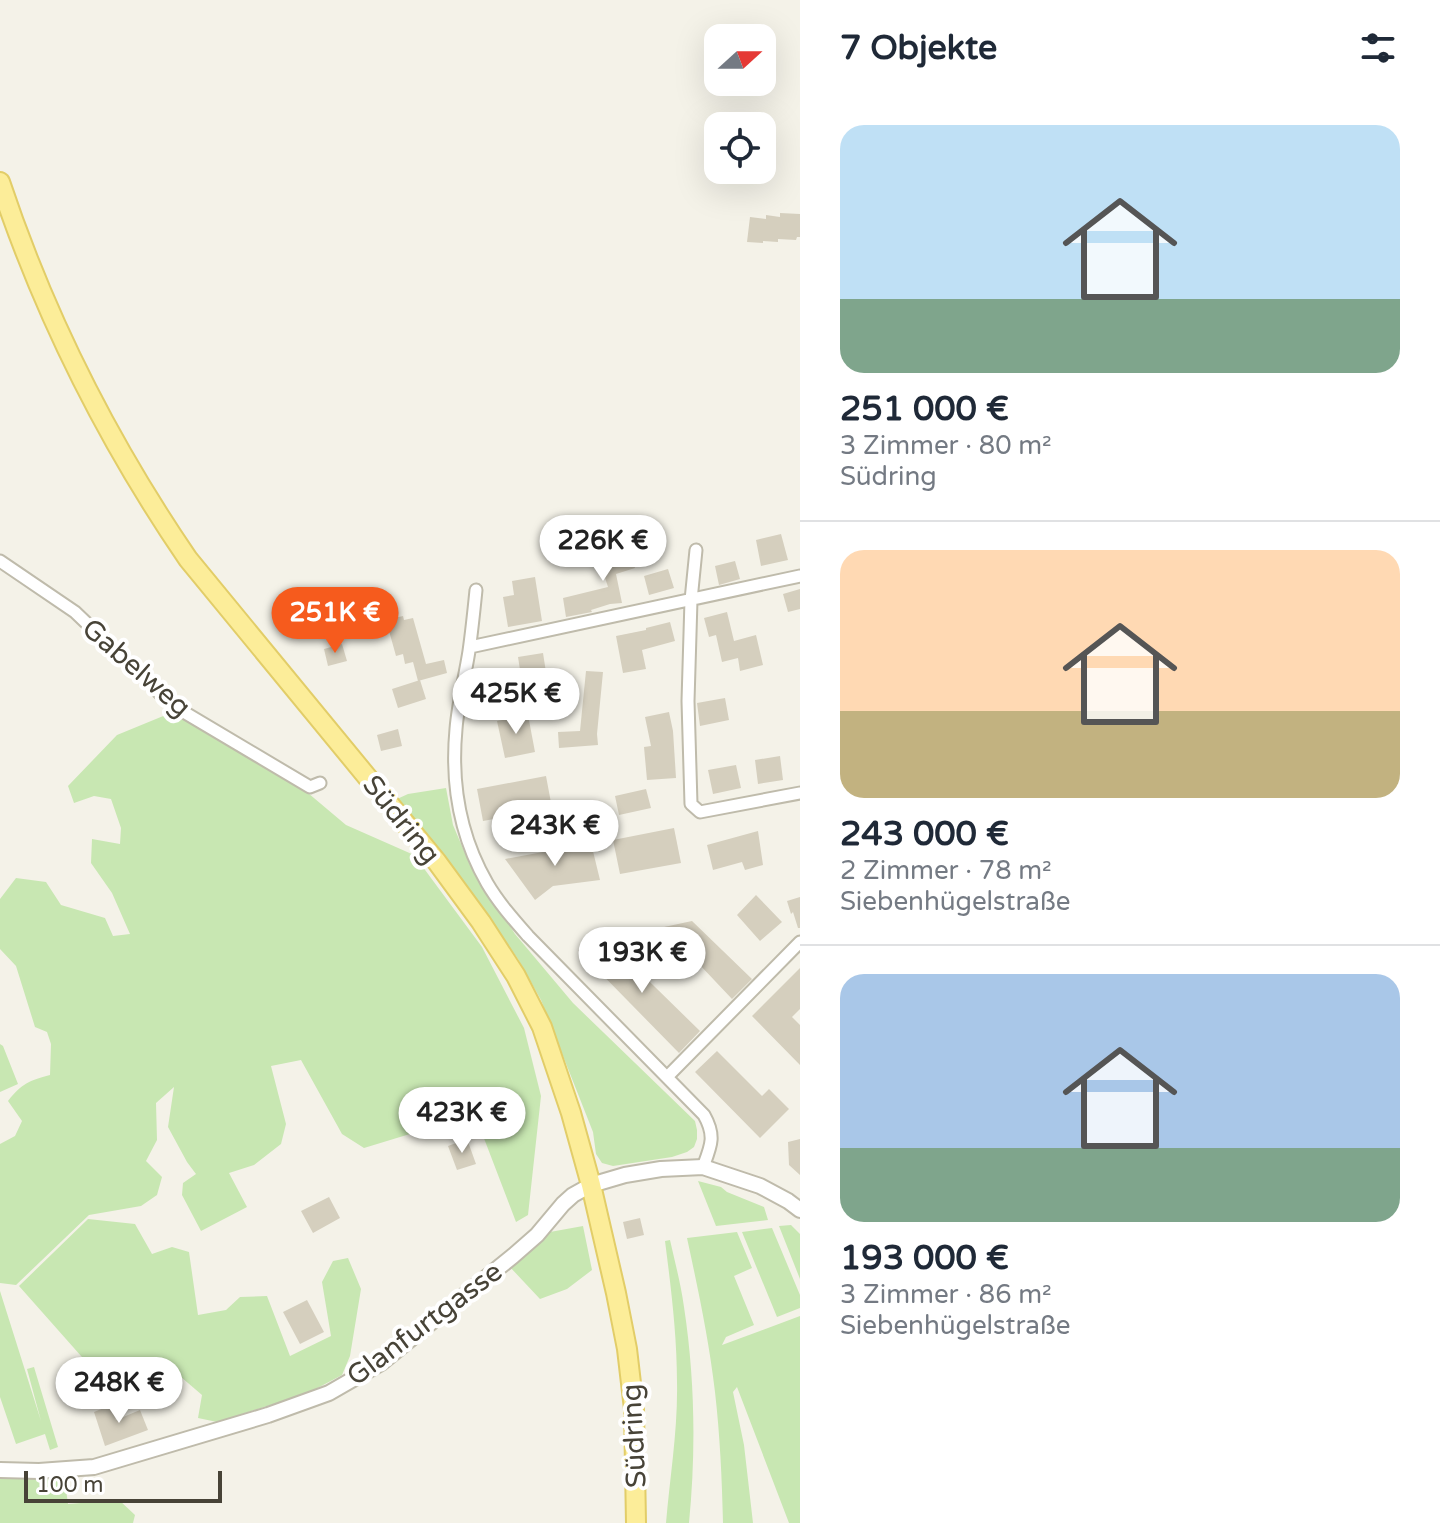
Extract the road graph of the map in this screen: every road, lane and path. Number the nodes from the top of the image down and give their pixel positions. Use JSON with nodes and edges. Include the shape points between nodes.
{"nodes":[{"id":1,"x":0,"y":182,"type":"edge"},
{"id":2,"x":696,"y":550,"type":"dead end"},
{"id":3,"x":0,"y":561,"type":"edge"},
{"id":4,"x":800,"y":576,"type":"edge"},
{"id":5,"x":476,"y":590,"type":"dead end"},
{"id":6,"x":691,"y":600,"type":"junction"},
{"id":7,"x":470,"y":647,"type":"junction"},
{"id":8,"x":320,"y":783,"type":"dead end"},
{"id":9,"x":800,"y":793,"type":"edge"},
{"id":10,"x":800,"y":942,"type":"edge"},
{"id":11,"x":667,"y":1077,"type":"junction"},
{"id":12,"x":703,"y":1167,"type":"junction"},
{"id":13,"x":591,"y":1185,"type":"junction"},
{"id":14,"x":800,"y":1210,"type":"edge"},
{"id":15,"x":0,"y":1470,"type":"edge"},
{"id":16,"x":636,"y":1523,"type":"edge"}],
"edges":[{"from":1,"to":13,"type":"main road","name":"Südring","via":[[71,359],[152,506],[188,559],[437,862],[516,976],[542,1027]]},
{"from":2,"to":6,"type":"street"},
{"from":3,"to":8,"type":"street","name":"Gabelweg","via":[[75,612],[172,705],[310,787]]},
{"from":4,"to":6,"type":"street"},
{"from":5,"to":7,"type":"street"},
{"from":6,"to":7,"type":"street"},
{"from":6,"to":9,"type":"street","via":[[691,804],[700,812]]},
{"from":7,"to":11,"type":"street","via":[[455,752],[461,816],[474,857],[528,936]]},
{"from":10,"to":11,"type":"street"},
{"from":11,"to":12,"type":"street","via":[[710,1126]]},
{"from":12,"to":13,"type":"street","via":[[661,1169]]},
{"from":12,"to":14,"type":"street","via":[[760,1186]]},
{"from":13,"to":15,"type":"street","name":"Glanfurtgasse","via":[[573,1195],[537,1235],[381,1363],[329,1393],[94,1467]]},
{"from":13,"to":16,"type":"main road","name":"Südring","via":[[627,1349]]}]}
